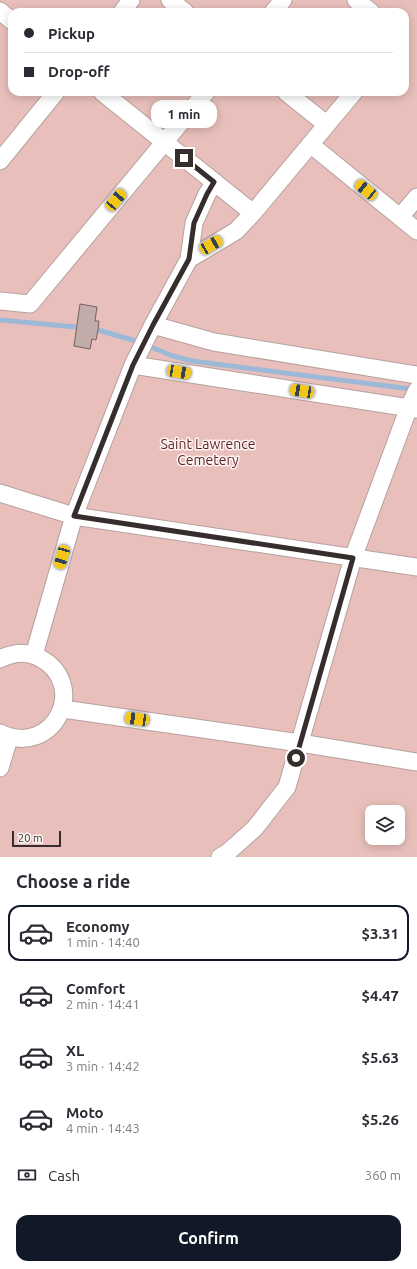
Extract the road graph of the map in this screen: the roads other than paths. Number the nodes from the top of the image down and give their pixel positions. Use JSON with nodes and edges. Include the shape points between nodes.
{"nodes":[{"id":1,"x":170,"y":0,"type":"edge"},
{"id":2,"x":283,"y":0,"type":"edge"},
{"id":3,"x":356,"y":0,"type":"edge"},
{"id":4,"x":180,"y":8,"type":"edge"},
{"id":5,"x":276,"y":8,"type":"edge"},
{"id":6,"x":366,"y":8,"type":"edge"},
{"id":7,"x":0,"y":11,"type":"edge"},
{"id":8,"x":8,"y":18,"type":"edge"},
{"id":9,"x":53,"y":96,"type":"edge"},
{"id":10,"x":107,"y":96,"type":"edge"},
{"id":11,"x":203,"y":96,"type":"edge"},
{"id":12,"x":291,"y":96,"type":"edge"},
{"id":13,"x":350,"y":96,"type":"edge"},
{"id":14,"x":326,"y":124,"type":"junction"},
{"id":15,"x":164,"y":142,"type":"junction"},
{"id":16,"x":310,"y":144,"type":"junction"},
{"id":17,"x":0,"y":161,"type":"edge"},
{"id":18,"x":214,"y":182,"type":"junction"},
{"id":19,"x":417,"y":197,"type":"edge"},
{"id":20,"x":253,"y":213,"type":"junction"},
{"id":21,"x":400,"y":217,"type":"junction"},
{"id":22,"x":417,"y":231,"type":"edge"},
{"id":23,"x":189,"y":259,"type":"junction"},
{"id":24,"x":0,"y":301,"type":"edge"},
{"id":25,"x":153,"y":325,"type":"junction"},
{"id":26,"x":133,"y":365,"type":"junction"},
{"id":27,"x":417,"y":375,"type":"edge"},
{"id":28,"x":417,"y":390,"type":"edge"},
{"id":29,"x":413,"y":408,"type":"edge"},
{"id":30,"x":0,"y":493,"type":"edge"},
{"id":31,"x":74,"y":516,"type":"junction"},
{"id":32,"x":353,"y":558,"type":"junction"},
{"id":33,"x":417,"y":567,"type":"edge"},
{"id":34,"x":34,"y":655,"type":"junction"},
{"id":35,"x":0,"y":659,"type":"edge"},
{"id":36,"x":63,"y":709,"type":"junction"},
{"id":37,"x":4,"y":736,"type":"edge"},
{"id":38,"x":300,"y":743,"type":"junction"},
{"id":39,"x":417,"y":762,"type":"edge"},
{"id":40,"x":0,"y":768,"type":"edge"},
{"id":41,"x":220,"y":857,"type":"edge"}],
"edges":[{"from":1,"to":4,"type":"lane"},
{"from":2,"to":5,"type":"lane"},
{"from":3,"to":6,"type":"lane"},
{"from":7,"to":8,"type":"lane"},
{"from":9,"to":17,"type":"lane"},
{"from":10,"to":15,"type":"lane"},
{"from":11,"to":15,"type":"lane"},
{"from":12,"to":14,"type":"lane"},
{"from":13,"to":14,"type":"lane"},
{"from":14,"to":16,"type":"lane"},
{"from":15,"to":18,"type":"lane"},
{"from":15,"to":24,"type":"lane","via":[[30,304]]},
{"from":16,"to":20,"type":"lane"},
{"from":16,"to":21,"type":"lane"},
{"from":18,"to":20,"type":"lane"},
{"from":18,"to":23,"type":"lane","via":[[194,223]]},
{"from":19,"to":21,"type":"lane"},
{"from":20,"to":23,"type":"lane","via":[[236,231]]},
{"from":21,"to":22,"type":"lane"},
{"from":23,"to":25,"type":"lane"},
{"from":25,"to":26,"type":"lane"},
{"from":25,"to":27,"type":"lane","via":[[214,342]]},
{"from":26,"to":29,"type":"lane"},
{"from":26,"to":31,"type":"lane"},
{"from":28,"to":29,"type":"lane"},
{"from":29,"to":32,"type":"lane"},
{"from":30,"to":31,"type":"lane"},
{"from":31,"to":32,"type":"lane"},
{"from":31,"to":34,"type":"lane"},
{"from":32,"to":33,"type":"lane"},
{"from":32,"to":38,"type":"lane"},
{"from":34,"to":35,"type":"lane","via":[[20,653]]},
{"from":34,"to":36,"type":"lane","via":[[56,670],[62,682]]},
{"from":36,"to":37,"type":"lane","via":[[57,721],[36,737],[22,739]]},
{"from":36,"to":38,"type":"lane"},
{"from":37,"to":40,"type":"lane"},
{"from":38,"to":39,"type":"lane"},
{"from":38,"to":41,"type":"lane","via":[[287,788],[255,828]]}]}
